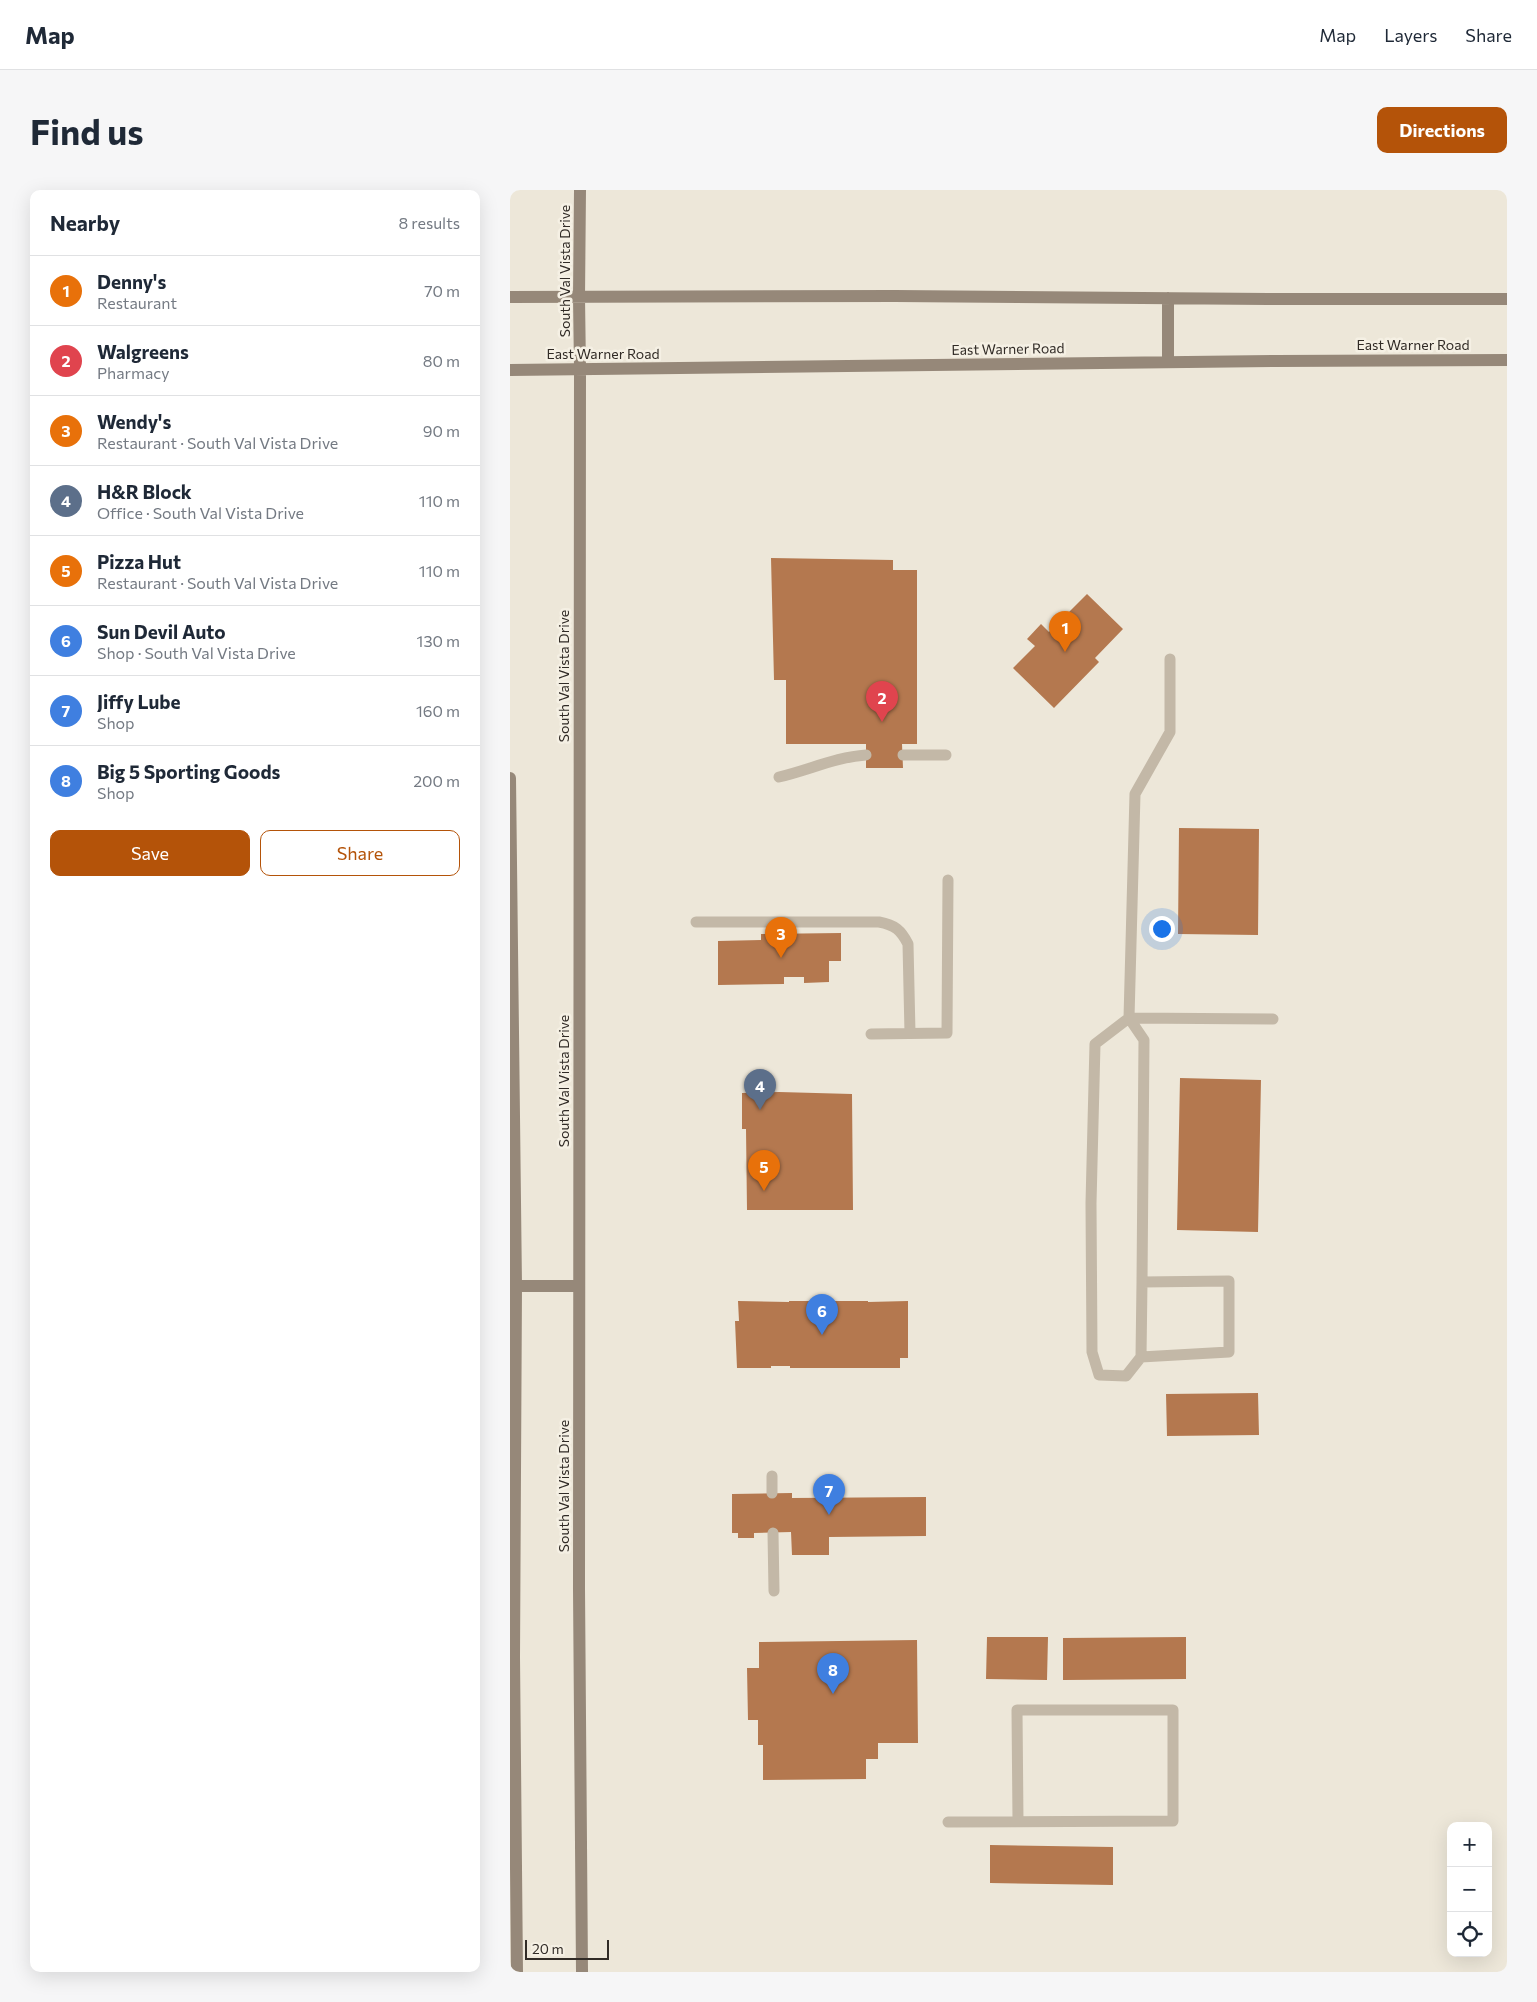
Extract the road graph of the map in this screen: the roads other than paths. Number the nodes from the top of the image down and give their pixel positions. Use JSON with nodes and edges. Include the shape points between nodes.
{"nodes":[{"id":1,"x":580,"y":190,"type":"edge"},
{"id":2,"x":510,"y":297,"type":"edge"},
{"id":3,"x":579,"y":297,"type":"junction"},
{"id":4,"x":1168,"y":298,"type":"junction"},
{"id":5,"x":1507,"y":299,"type":"edge"},
{"id":6,"x":1507,"y":360,"type":"edge"},
{"id":7,"x":1168,"y":362,"type":"junction"},
{"id":8,"x":580,"y":369,"type":"junction"},
{"id":9,"x":510,"y":370,"type":"edge"},
{"id":10,"x":1170,"y":660,"type":"dead end"},
{"id":11,"x":866,"y":755,"type":"dead end"},
{"id":12,"x":903,"y":755,"type":"dead end"},
{"id":13,"x":946,"y":755,"type":"dead end"},
{"id":14,"x":779,"y":777,"type":"dead end"},
{"id":15,"x":510,"y":778,"type":"edge"},
{"id":16,"x":948,"y":880,"type":"dead end"},
{"id":17,"x":696,"y":922,"type":"dead end"},
{"id":18,"x":1129,"y":1018,"type":"junction"},
{"id":19,"x":1273,"y":1019,"type":"dead end"},
{"id":20,"x":910,"y":1033,"type":"junction"},
{"id":21,"x":871,"y":1034,"type":"dead end"},
{"id":22,"x":1142,"y":1282,"type":"junction"},
{"id":23,"x":516,"y":1286,"type":"junction"},
{"id":24,"x":579,"y":1286,"type":"junction"},
{"id":25,"x":1141,"y":1357,"type":"junction"},
{"id":26,"x":772,"y":1476,"type":"dead end"},
{"id":27,"x":772,"y":1493,"type":"dead end"},
{"id":28,"x":773,"y":1532,"type":"dead end"},
{"id":29,"x":774,"y":1591,"type":"dead end"},
{"id":30,"x":512,"y":1657,"type":"edge"},
{"id":31,"x":1018,"y":1821,"type":"junction"},
{"id":32,"x":948,"y":1822,"type":"dead end"},
{"id":33,"x":516,"y":1972,"type":"edge"},
{"id":34,"x":582,"y":1972,"type":"edge"}],
"edges":[{"from":1,"to":3,"type":"main road","name":"South Val Vista Drive"},
{"from":2,"to":3,"type":"main road"},
{"from":3,"to":4,"type":"main road"},
{"from":3,"to":8,"type":"main road","name":"South Val Vista Drive"},
{"from":4,"to":5,"type":"main road"},
{"from":4,"to":7,"type":"main road"},
{"from":6,"to":7,"type":"main road","name":"East Warner Road"},
{"from":7,"to":8,"type":"main road","name":"East Warner Road"},
{"from":8,"to":9,"type":"main road","name":"East Warner Road"},
{"from":8,"to":24,"type":"main road","name":"South Val Vista Drive"},
{"from":10,"to":18,"type":"lane","via":[[1170,732],[1135,794]]},
{"from":11,"to":14,"type":"lane","via":[[832,760]]},
{"from":12,"to":13,"type":"lane"},
{"from":15,"to":23,"type":"main road"},
{"from":16,"to":20,"type":"lane","via":[[947,1033]]},
{"from":17,"to":20,"type":"lane","via":[[888,923],[902,932],[908,944]]},
{"from":18,"to":19,"type":"lane"},
{"from":18,"to":22,"type":"lane","via":[[1144,1040]]},
{"from":18,"to":25,"type":"lane","via":[[1095,1044],[1092,1352],[1099,1375],[1126,1376]]},
{"from":20,"to":21,"type":"lane"},
{"from":22,"to":25,"type":"lane"},
{"from":22,"to":25,"type":"lane","via":[[1229,1281],[1229,1352]]},
{"from":23,"to":24,"type":"main road"},
{"from":23,"to":30,"type":"main road"},
{"from":24,"to":34,"type":"main road","name":"South Val Vista Drive"},
{"from":26,"to":27,"type":"lane"},
{"from":28,"to":29,"type":"lane"},
{"from":30,"to":33,"type":"main road"},
{"from":31,"to":31,"type":"lane","via":[[1173,1821],[1173,1710],[1018,1710]]},
{"from":31,"to":32,"type":"lane"}]}
